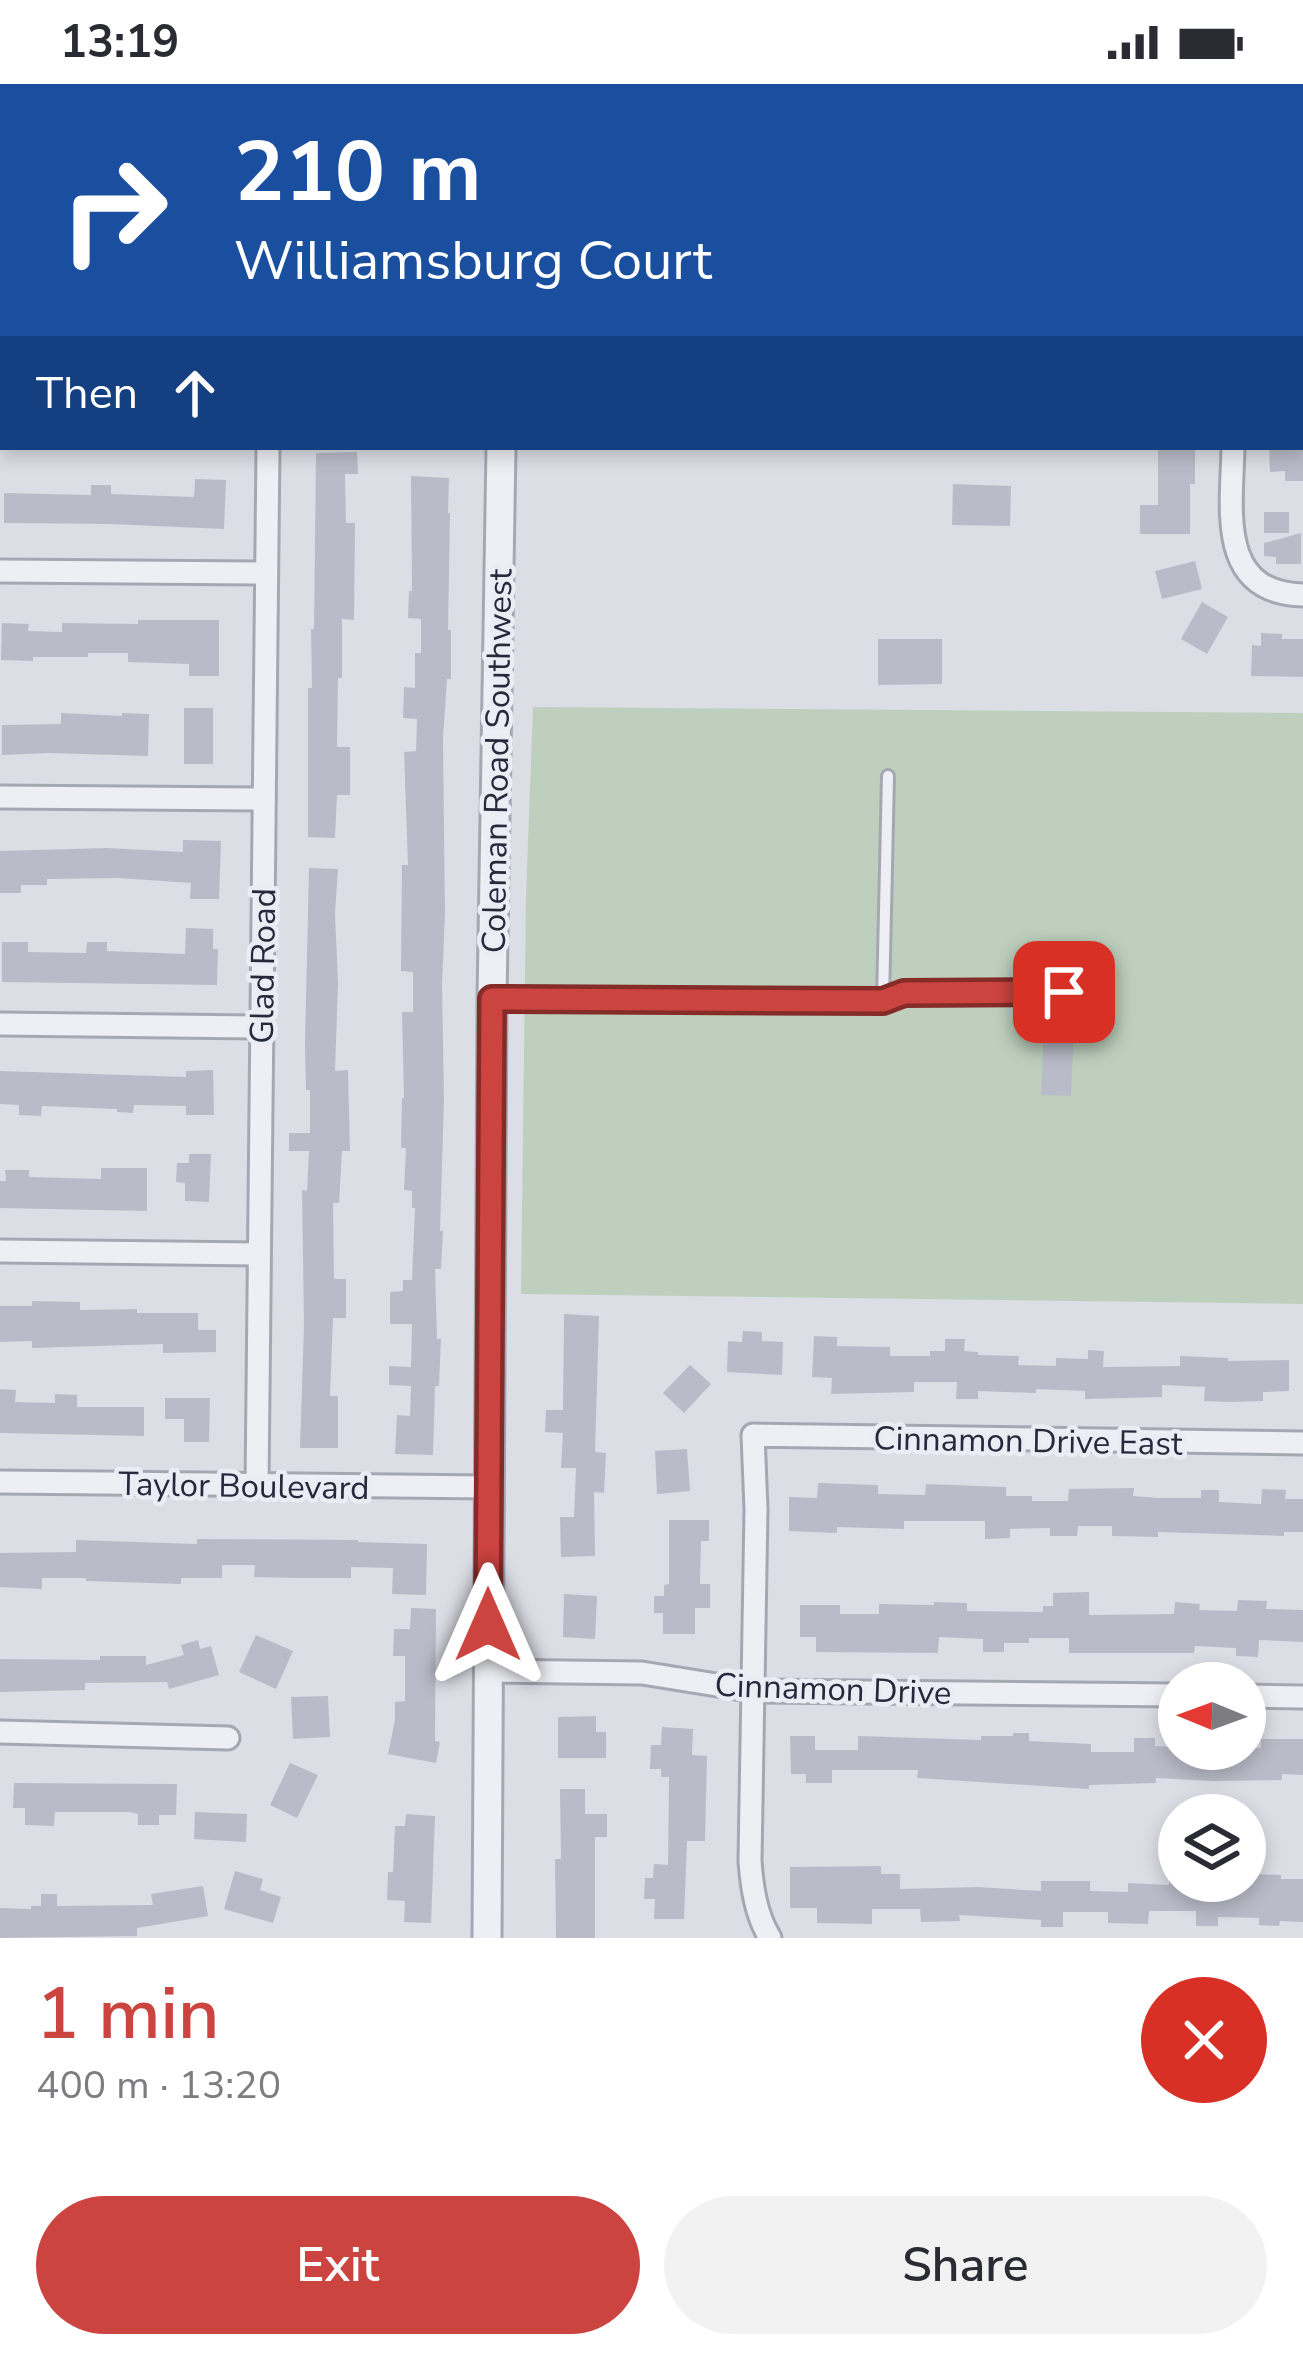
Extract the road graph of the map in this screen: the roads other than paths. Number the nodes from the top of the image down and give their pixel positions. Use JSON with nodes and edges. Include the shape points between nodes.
{"nodes":[{"id":1,"x":268,"y":450,"type":"edge"},
{"id":2,"x":501,"y":450,"type":"edge"},
{"id":3,"x":1233,"y":450,"type":"edge"},
{"id":4,"x":0,"y":572,"type":"edge"},
{"id":5,"x":266,"y":574,"type":"junction"},
{"id":6,"x":1303,"y":595,"type":"edge"},
{"id":7,"x":889,"y":776,"type":"dead end"},
{"id":8,"x":0,"y":797,"type":"edge"},
{"id":9,"x":264,"y":799,"type":"junction"},
{"id":10,"x":1064,"y":992,"type":"dead end"},
{"id":11,"x":492,"y":999,"type":"junction"},
{"id":12,"x":883,"y":1001,"type":"junction"},
{"id":13,"x":0,"y":1024,"type":"edge"},
{"id":14,"x":261,"y":1027,"type":"junction"},
{"id":15,"x":0,"y":1251,"type":"edge"},
{"id":16,"x":259,"y":1254,"type":"junction"},
{"id":17,"x":1303,"y":1443,"type":"edge"},
{"id":18,"x":0,"y":1482,"type":"edge"},
{"id":19,"x":257,"y":1485,"type":"junction"},
{"id":20,"x":488,"y":1487,"type":"junction"},
{"id":21,"x":488,"y":1671,"type":"junction"},
{"id":22,"x":754,"y":1691,"type":"junction"},
{"id":23,"x":1158,"y":1695,"type":"edge"},
{"id":24,"x":1266,"y":1696,"type":"edge"},
{"id":25,"x":1303,"y":1696,"type":"edge"},
{"id":26,"x":0,"y":1732,"type":"edge"},
{"id":27,"x":228,"y":1738,"type":"dead end"},
{"id":28,"x":488,"y":1938,"type":"edge"},
{"id":29,"x":770,"y":1938,"type":"edge"}],
"edges":[{"from":1,"to":5,"type":"street","name":"Glad Road"},
{"from":2,"to":11,"type":"street","name":"Coleman Road Southwest"},
{"from":3,"to":6,"type":"street","via":[[1232,532],[1240,562],[1265,585]]},
{"from":4,"to":5,"type":"street"},
{"from":5,"to":9,"type":"street","name":"Glad Road"},
{"from":7,"to":12,"type":"lane"},
{"from":8,"to":9,"type":"street"},
{"from":9,"to":14,"type":"street","name":"Glad Road"},
{"from":10,"to":12,"type":"lane","via":[[904,993]]},
{"from":11,"to":12,"type":"lane"},
{"from":11,"to":20,"type":"street","name":"Coleman Road Southwest"},
{"from":13,"to":14,"type":"street"},
{"from":14,"to":16,"type":"street","name":"Glad Road"},
{"from":15,"to":16,"type":"street"},
{"from":16,"to":19,"type":"street","name":"Glad Road"},
{"from":17,"to":22,"type":"street","name":"Cinnamon Drive East","via":[[753,1435]]},
{"from":18,"to":19,"type":"street","name":"Taylor Boulevard"},
{"from":19,"to":20,"type":"street","name":"Taylor Boulevard"},
{"from":20,"to":21,"type":"street","name":"Coleman Road Southwest"},
{"from":21,"to":22,"type":"street","name":"Cinnamon Drive","via":[[642,1673]]},
{"from":21,"to":28,"type":"street","name":"Coleman Road Southwest"},
{"from":22,"to":23,"type":"street","name":"Cinnamon Drive"},
{"from":22,"to":29,"type":"street","via":[[750,1862]]},
{"from":24,"to":25,"type":"street"},
{"from":26,"to":27,"type":"street"}]}
